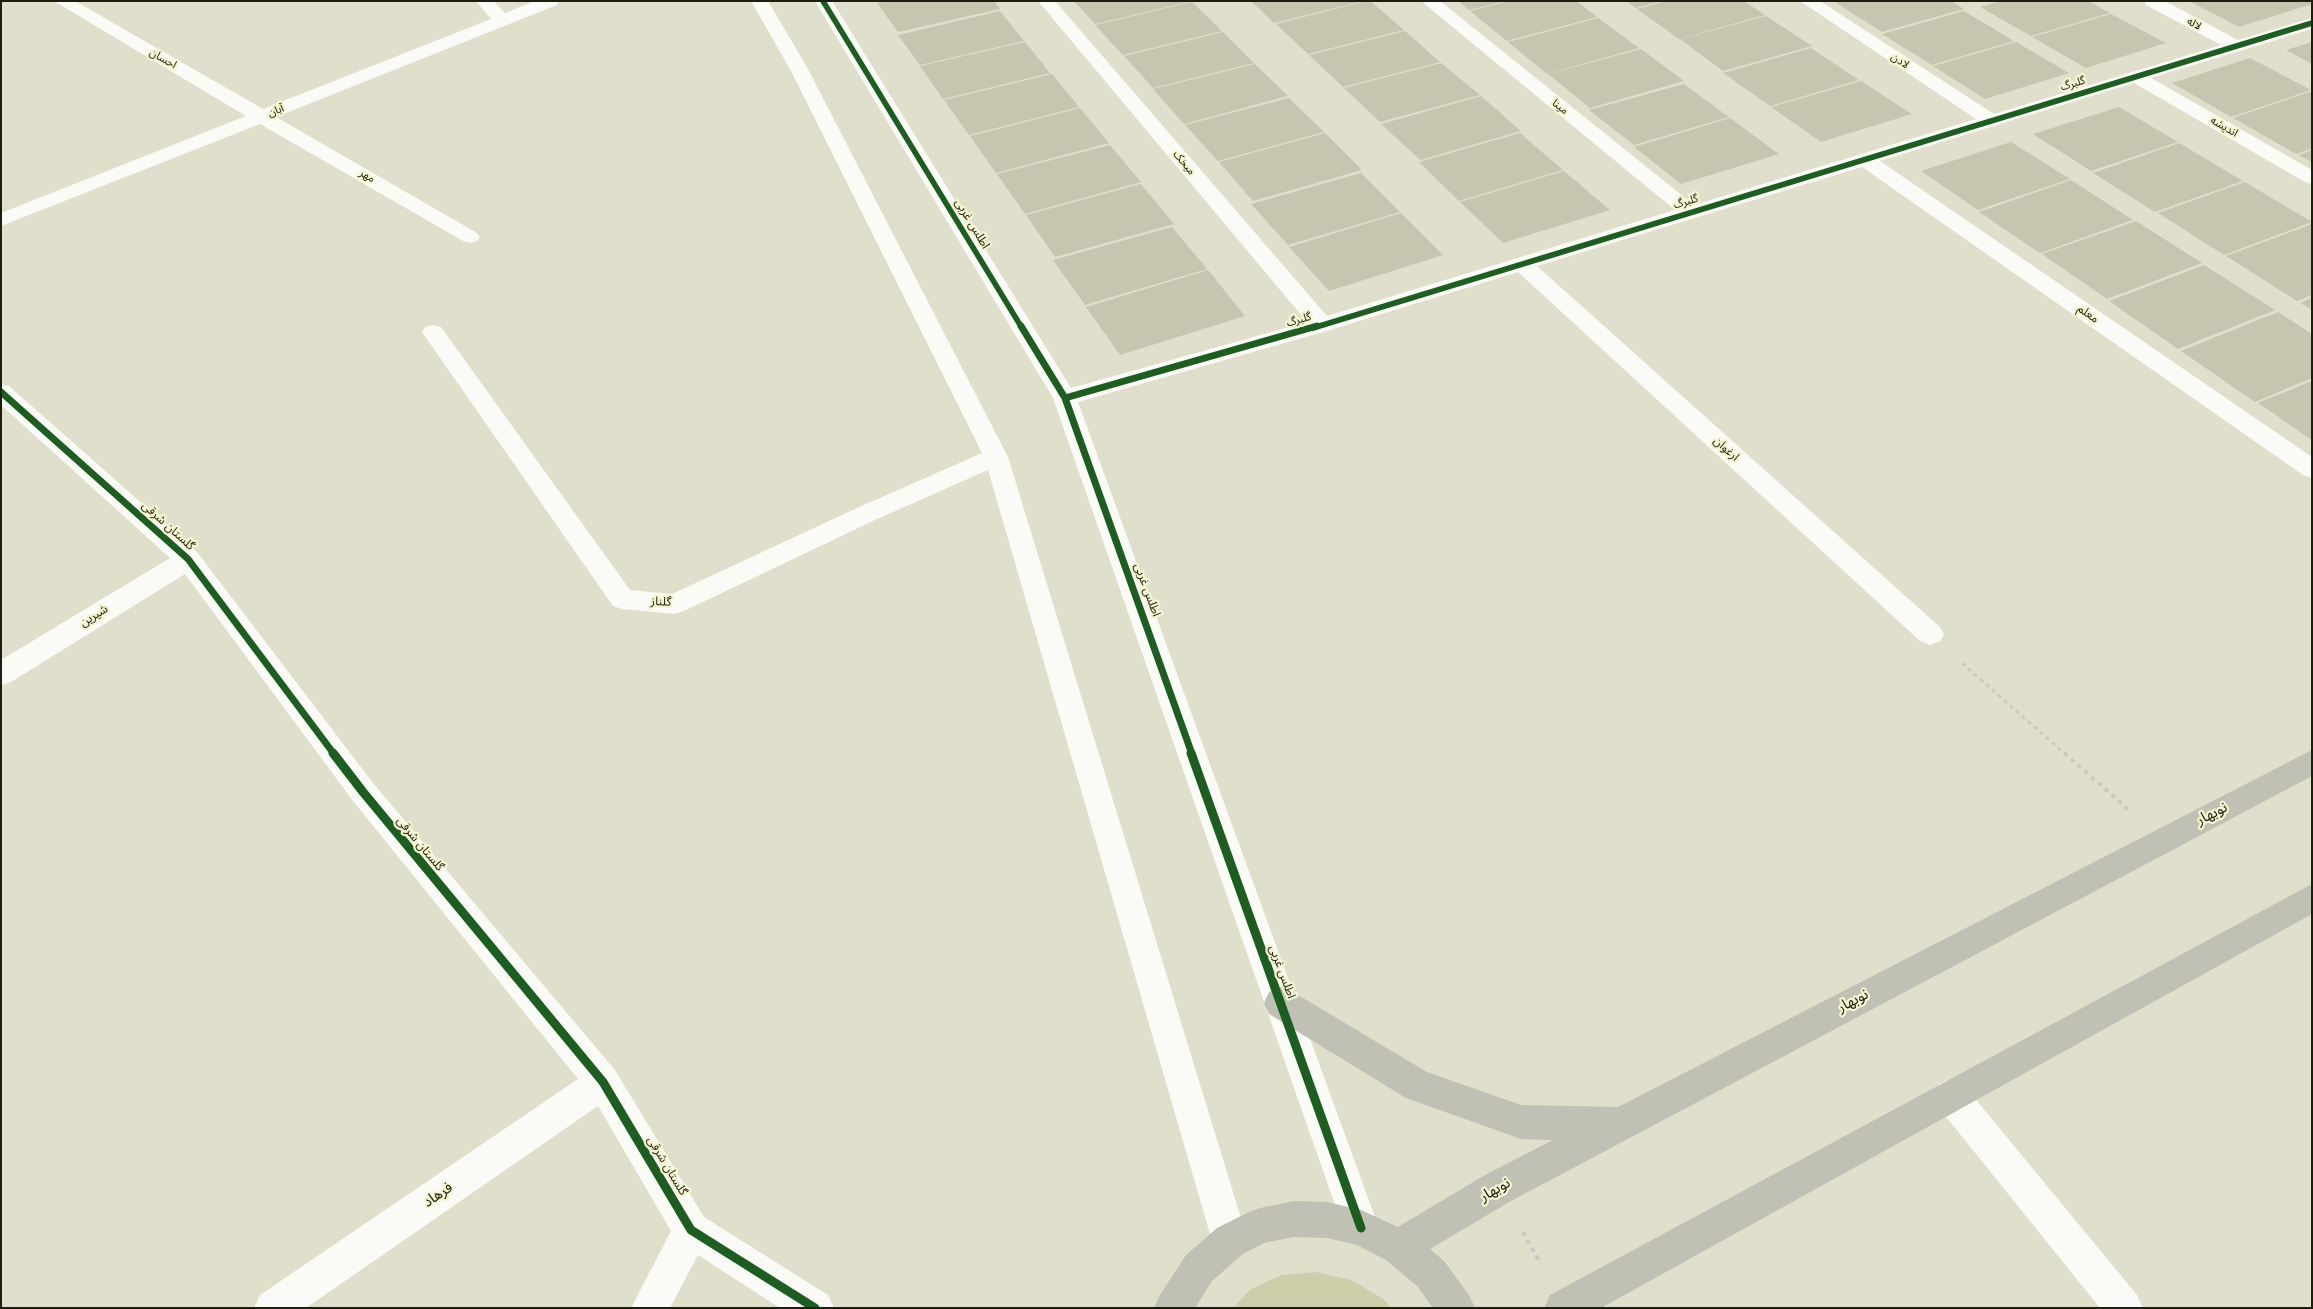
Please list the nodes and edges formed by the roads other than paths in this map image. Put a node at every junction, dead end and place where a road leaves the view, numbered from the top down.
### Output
1 (62, 1) edge
2 (484, 1) edge
3 (551, 1) edge
4 (759, 1) edge
5 (823, 1) edge
6 (1046, 1) edge
7 (1428, 1) edge
8 (1808, 1) edge
9 (2152, 1) edge
10 (501, 20) junction
11 (2312, 23) edge
12 (2236, 46) junction
13 (2136, 77) junction
14 (264, 116) junction
15 (1992, 121) junction
16 (1865, 160) junction
17 (2312, 178) edge
18 (1691, 213) junction
19 (1, 220) edge
20 (470, 237) dead end
21 (1522, 264) junction
22 (1322, 325) junction
23 (433, 332) dead end
24 (1, 392) edge
25 (1065, 398) junction
26 (996, 457) junction
27 (2312, 469) edge
28 (188, 559) junction
29 (1930, 634) road end
30 (1, 674) edge
31 (2312, 762) edge
32 (2312, 898) edge
33 (1281, 1003) junction
34 (603, 1082) junction
35 (1951, 1096) junction
36 (1618, 1124) junction
37 (1361, 1228) junction
38 (691, 1230) junction
39 (1230, 1241) junction
40 (1399, 1247) junction
41 (1563, 1307) edge
42 (273, 1308) edge
43 (650, 1308) edge
44 (815, 1308) edge
45 (1173, 1308) edge
46 (1456, 1308) edge
47 (2124, 1308) edge

1 - 14 street, احسان
2 - 10 street
3 - 10 street, آبان
4 - 26 street
5 - 25 street, اطلس غربی
6 - 22 street, میخک
7 - 18 street, مینا
8 - 15 street, لادن
9 - 12 street, لاله
10 - 14 street, آبان
11 - 12 street, گلبرگ
12 - 13 street, گلبرگ
13 - 15 street, گلبرگ
13 - 17 street, اندیشه
14 - 19 street, آبان
14 - 20 street, مهر
15 - 16 street, گلبرگ
16 - 18 street, گلبرگ
16 - 27 street, معلم
18 - 21 street, گلبرگ
21 - 22 street, گلبرگ
21 - 29 street, ارغوان
22 - 25 street, گلبرگ
23 - 26 street, گلناز
24 - 28 street, گلستان شرقی
25 - 33 street, اطلس غربی
26 - 39 street
28 - 30 street, شیرین
28 - 34 street, گلستان شرقی
31 - 36 main road, نوبهار
32 - 35 main road
33 - 36 main road
33 - 37 street, اطلس غربی
34 - 38 street, گلستان شرقی
34 - 42 street, فرهاد
35 - 41 main road
35 - 47 street
36 - 40 main road, نوبهار
37 - 39 main road
37 - 40 main road
38 - 43 street
38 - 44 street, گلستان شرقی
39 - 45 main road
40 - 46 main road

